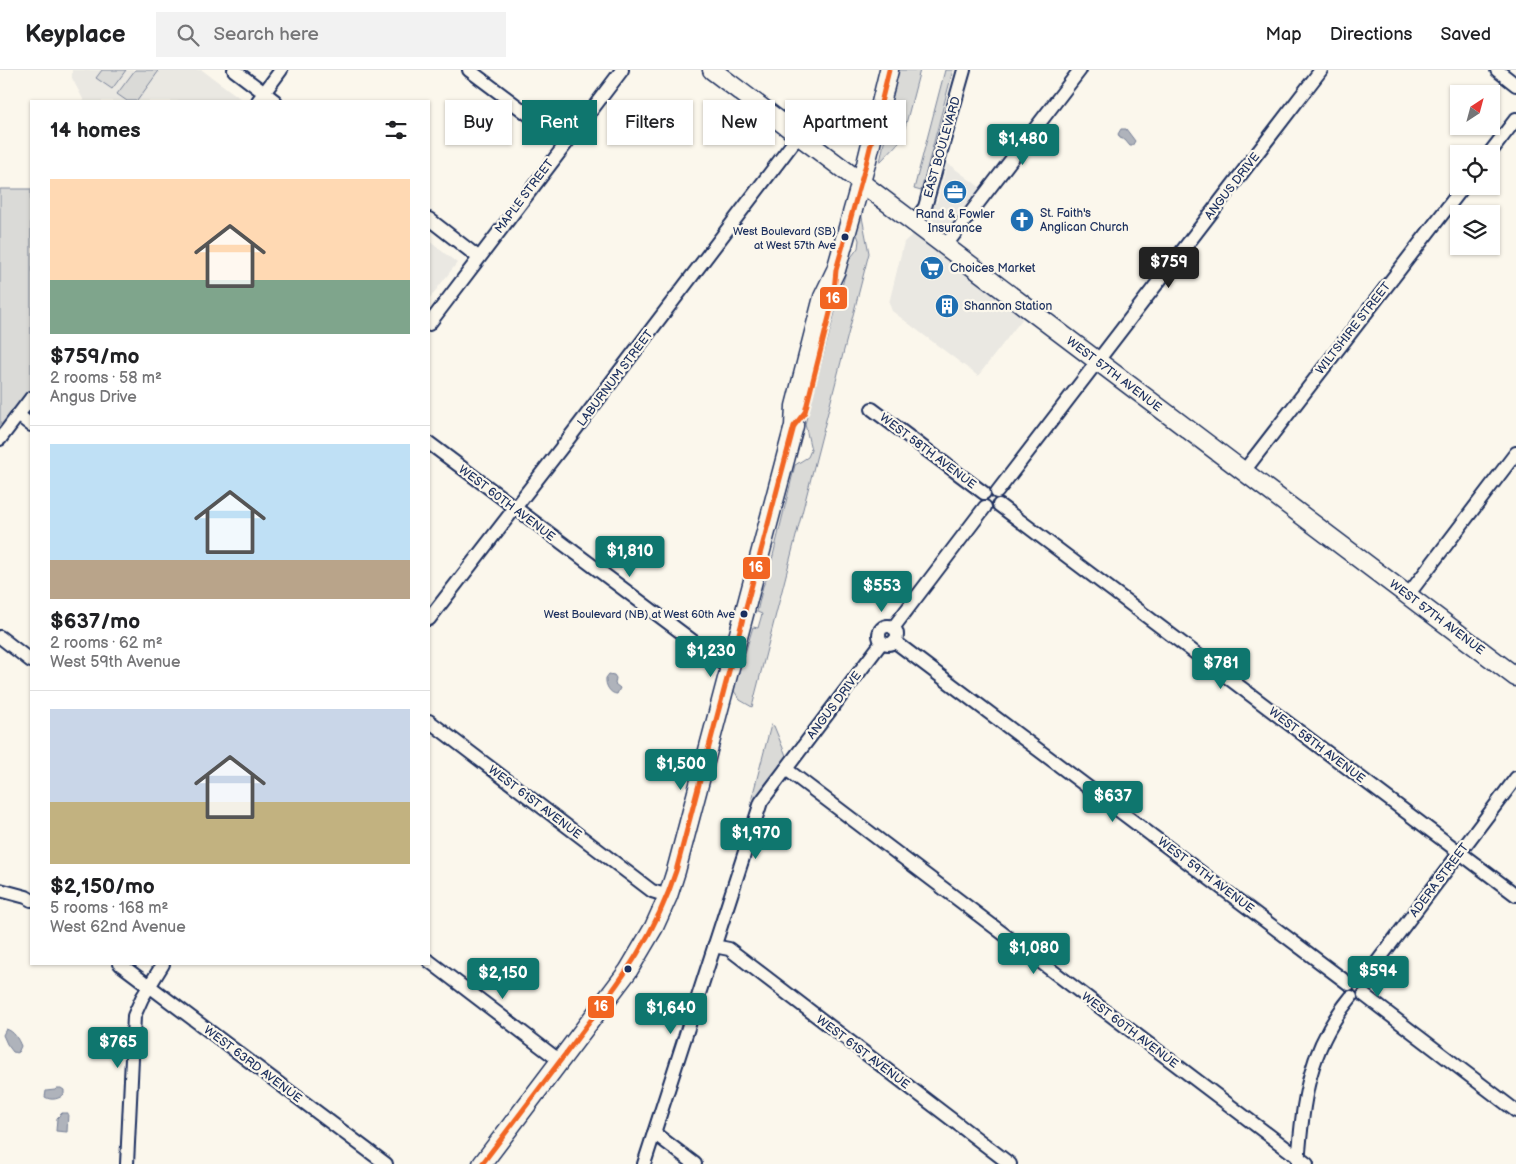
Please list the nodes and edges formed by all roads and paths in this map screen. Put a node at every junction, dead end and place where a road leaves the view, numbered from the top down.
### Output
1 (234, 70) edge
2 (281, 70) edge
3 (469, 70) edge
4 (622, 70) edge
5 (712, 70) edge
6 (889, 70) edge
7 (964, 70) edge
8 (1080, 70) edge
9 (1321, 70) edge
10 (1497, 70) edge
11 (1516, 85) edge
12 (261, 97) edge
13 (597, 102) edge
14 (522, 110) edge
15 (1516, 119) edge
16 (785, 125) edge
17 (563, 145) edge
18 (791, 145) edge
19 (812, 145) edge
20 (1496, 145) edge
21 (860, 182) junction
22 (1457, 195) edge
23 (430, 220) edge
24 (914, 222) junction
25 (946, 245) junction
26 (478, 257) junction
27 (430, 323) edge
28 (1097, 360) junction
29 (30, 399) edge
30 (872, 409) dead end
31 (18, 415) junction
32 (30, 424) edge
33 (0, 439) edge
34 (430, 444) edge
35 (1516, 453) edge
36 (1244, 471) junction
37 (984, 493) junction
38 (998, 498) junction
39 (985, 507) junction
40 (514, 509) junction
41 (1408, 595) junction
42 (430, 618) edge
43 (0, 638) edge
44 (888, 641) junction
45 (30, 660) edge
46 (730, 669) junction
47 (1516, 677) edge
48 (430, 722) edge
49 (786, 769) junction
50 (1513, 782) edge
51 (1460, 852) junction
52 (0, 890) edge
53 (668, 896) junction
54 (1516, 896) edge
55 (30, 899) edge
56 (714, 946) junction
57 (430, 962) edge
58 (121, 965) edge
59 (162, 965) edge
60 (149, 986) junction
61 (1356, 990) junction
62 (560, 1061) junction
63 (1516, 1111) edge
64 (654, 1133) junction
65 (1301, 1162) edge
66 (127, 1164) edge
67 (386, 1164) edge
68 (482, 1164) edge
69 (644, 1164) edge
70 (695, 1164) edge
71 (1010, 1164) edge

1 - 12 street
2 - 12 street
3 - 14 street
4 - 13 street, MAPLE STREET
5 - 16 street, WEST 57TH AVENUE
6 - 21 street
7 - 24 street, EAST BOULEVARD
8 - 25 street
9 - 28 street, ANGUS DRIVE
10 - 11 street
15 - 20 street
17 - 26 street, MAPLE STREET
18 - 40 street, LABURNUM STREET
19 - 21 street, WEST 57TH AVENUE
21 - 24 street, WEST 57TH AVENUE
21 - 46 street
22 - 36 street, WILTSHIRE STREET
23 - 26 street
24 - 25 street, WEST 57TH AVENUE
25 - 28 street, WEST 57TH AVENUE
26 - 27 street, MAPLE STREET
28 - 36 street, WEST 57TH AVENUE
28 - 38 street, ANGUS DRIVE
29 - 31 street
30 - 37 street, WEST 58TH AVENUE
31 - 32 street
31 - 33 street
34 - 40 street, WEST 60TH AVENUE
35 - 41 street
36 - 41 street, WEST 57TH AVENUE
37 - 38 street
37 - 39 street
38 - 39 street
38 - 51 street, WEST 58TH AVENUE
39 - 44 street
40 - 42 street, LABURNUM STREET
40 - 46 street, WEST 60TH AVENUE
41 - 47 street, WEST 57TH AVENUE
43 - 45 street
44 - 49 street, ANGUS DRIVE
44 - 61 street, WEST 59TH AVENUE
46 - 53 street
48 - 53 street, WEST 61ST AVENUE
49 - 56 street
49 - 65 street, WEST 60TH AVENUE
50 - 51 street, ADERA STREET
51 - 54 street, WEST 58TH AVENUE
51 - 61 street, ADERA STREET
52 - 55 street
53 - 62 street
56 - 64 street
56 - 71 street, WEST 61ST AVENUE
57 - 62 street
58 - 60 street, WEST 63RD AVENUE
59 - 60 street
60 - 66 street
60 - 67 street, WEST 63RD AVENUE
61 - 63 street, WEST 59TH AVENUE
61 - 65 street, ADERA STREET
62 - 68 street
64 - 69 street
64 - 70 street

